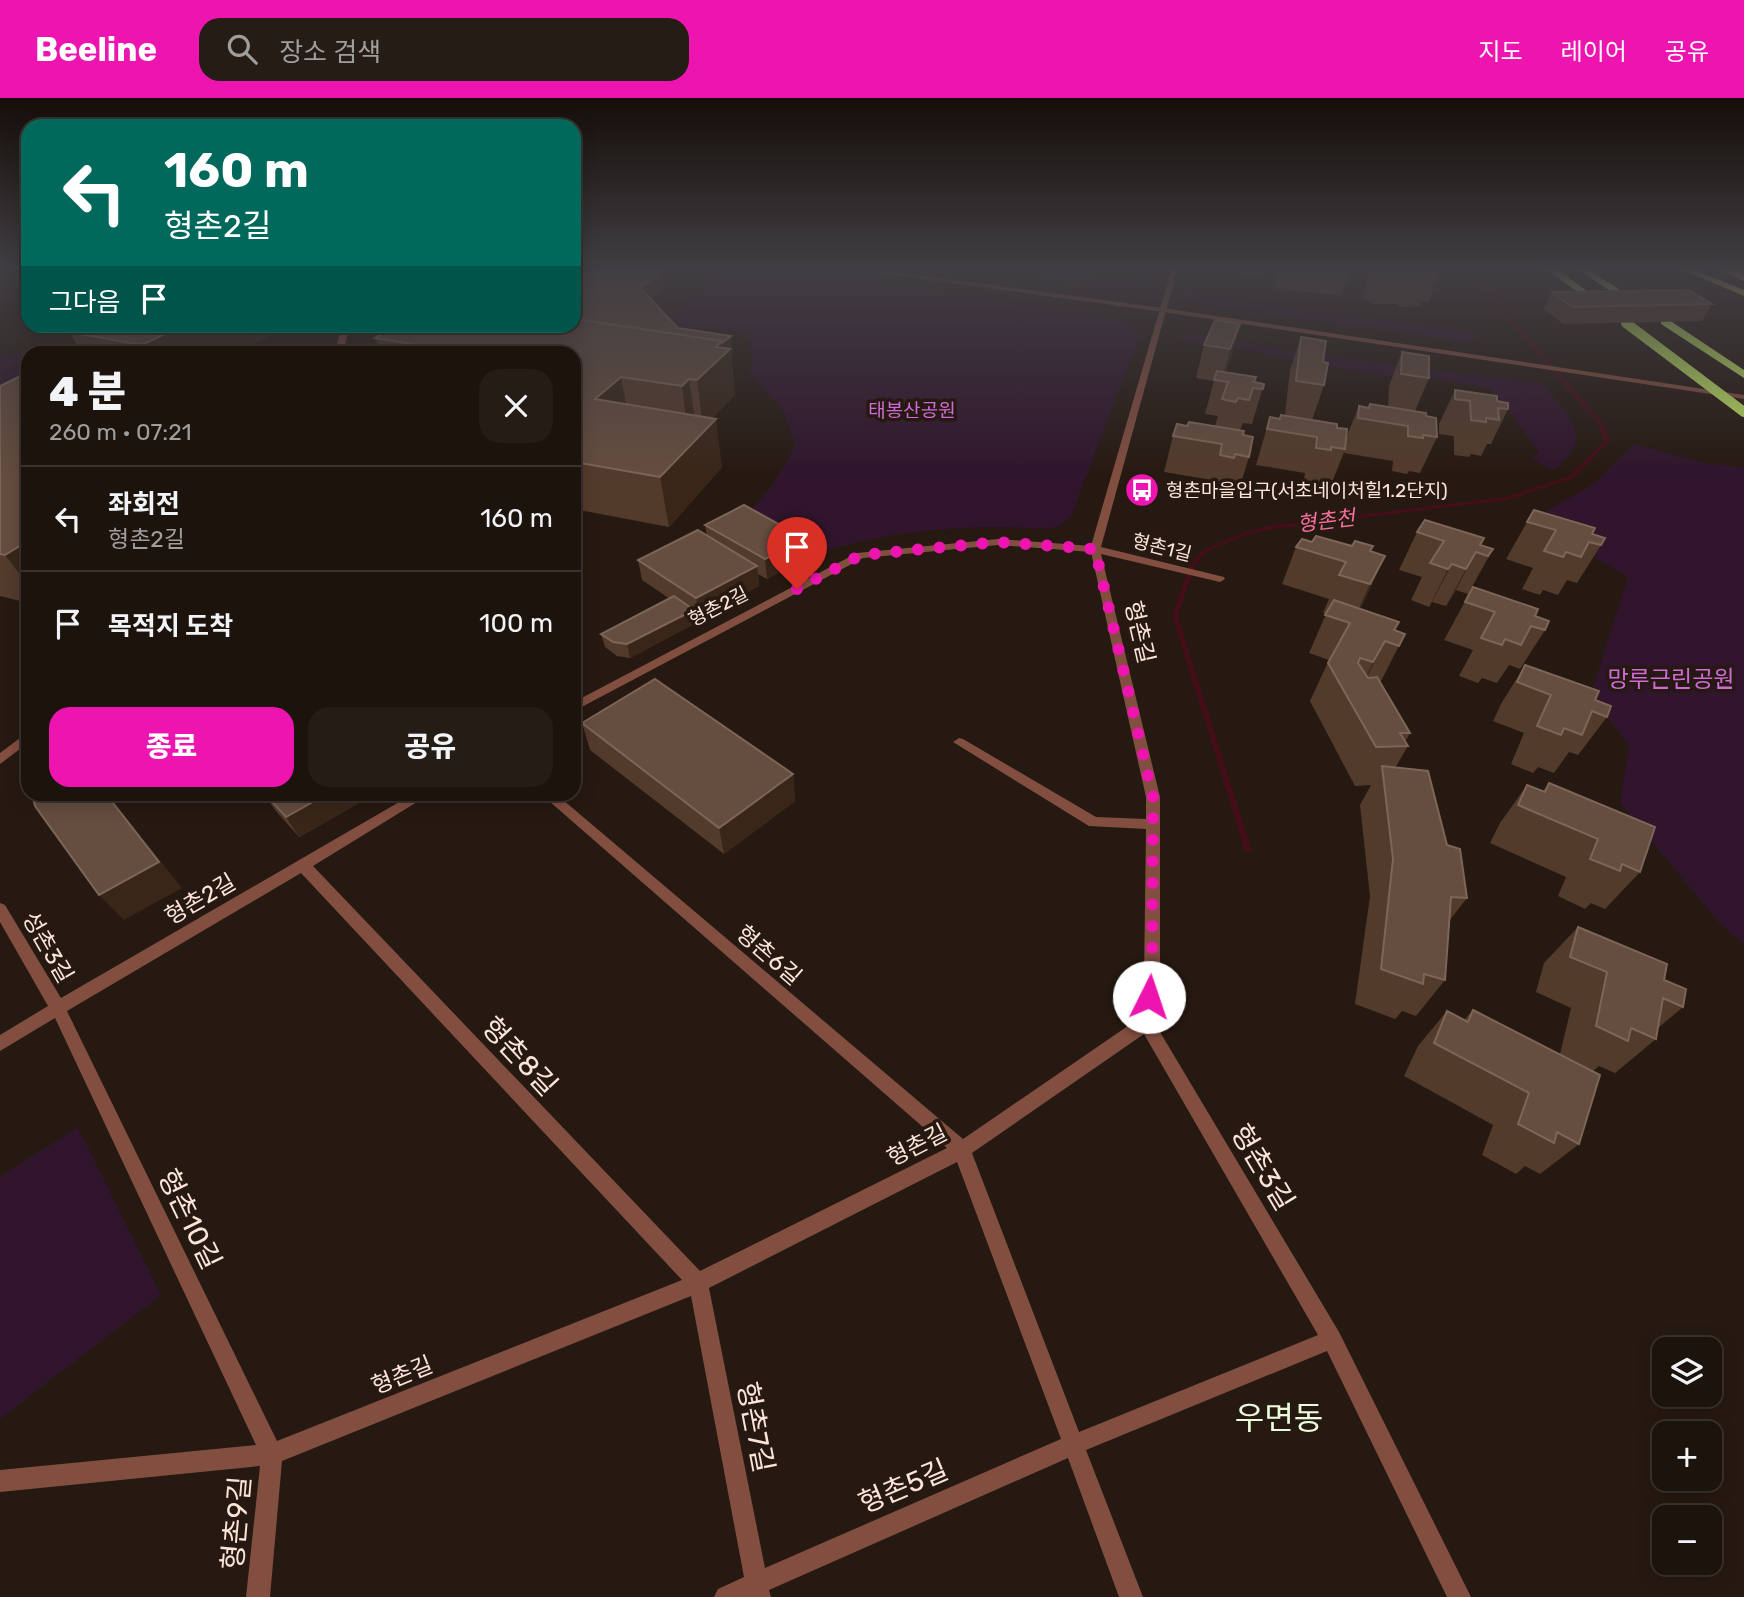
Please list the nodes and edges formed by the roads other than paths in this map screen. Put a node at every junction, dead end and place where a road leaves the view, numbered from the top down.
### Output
1 (1155, 337) edge
2 (1343, 337) edge
3 (1644, 337) edge
4 (1687, 337) edge
5 (1744, 375) edge
6 (1744, 397) edge
7 (1744, 412) edge
8 (1095, 549) junction
9 (1220, 579) dead end
10 (581, 703) edge
11 (21, 742) edge
12 (959, 742) dead end
13 (0, 760) edge
14 (412, 801) edge
15 (555, 801) edge
16 (1153, 824) junction
17 (303, 865) junction
18 (0, 909) edge
19 (58, 1008) junction
20 (1146, 1023) junction
21 (0, 1044) edge
22 (962, 1150) junction
23 (698, 1283) junction
24 (1332, 1339) junction
25 (1073, 1445) junction
26 (272, 1454) junction
27 (0, 1480) edge
28 (758, 1590) edge
29 (258, 1597) edge
30 (726, 1597) edge
31 (1130, 1597) edge
32 (1459, 1597) edge

1 - 8 street, 형촌길
2 - 6 street
3 - 7 highway, bridge
4 - 5 highway
8 - 9 street, 형촌1길
8 - 10 street, 형촌2길
8 - 16 street, 형촌길
11 - 13 street
12 - 16 street
14 - 17 street, 형촌2길
15 - 22 street, 형촌6길
16 - 20 street, 형촌길
17 - 19 street, 형촌2길
17 - 23 street, 형촌8길
18 - 19 street, 성촌3길
19 - 21 street, 형촌2길
19 - 26 street, 형촌10길
20 - 22 street, 형촌길
20 - 24 street, 형촌3길
22 - 23 street, 형촌길
22 - 25 street
23 - 26 street, 형촌길
23 - 28 street, 형촌7길
24 - 25 street
24 - 32 street, 형촌3길
25 - 28 street, 형촌5길
25 - 31 street
26 - 27 street, 형촌길
26 - 29 street, 형촌9길
28 - 30 street

